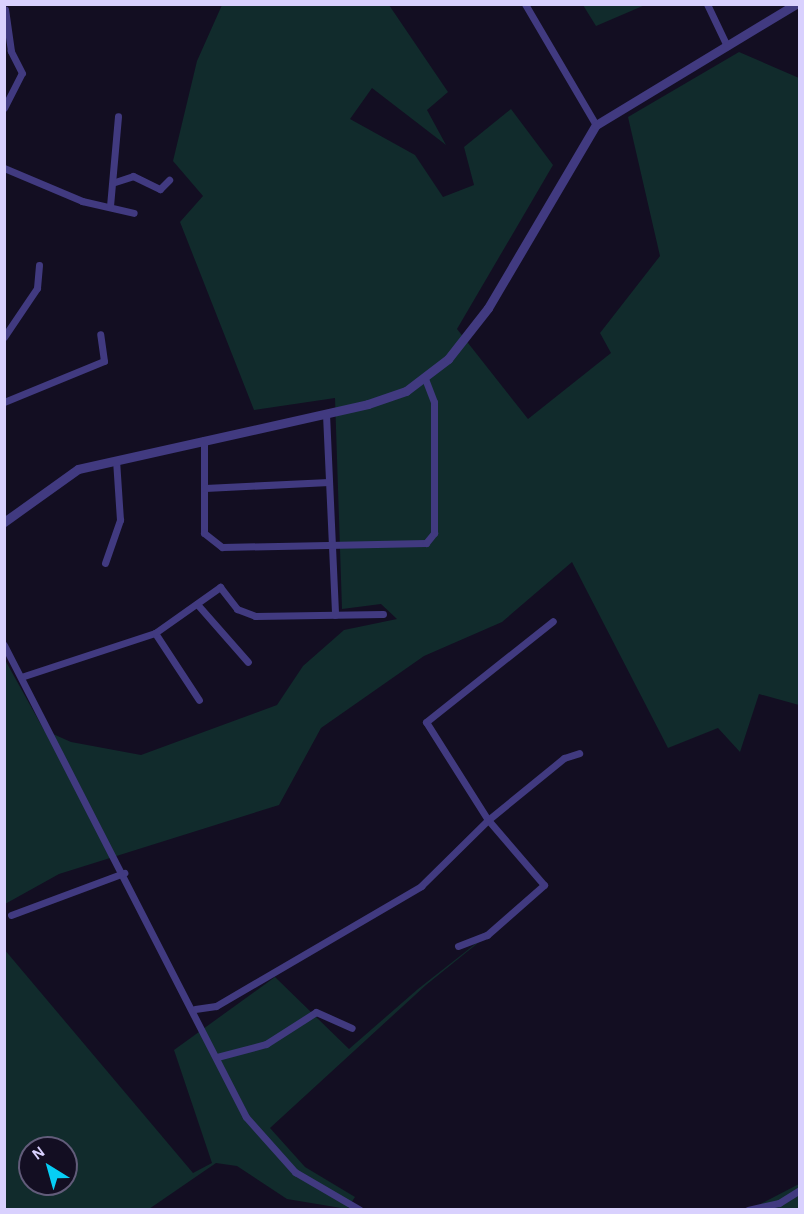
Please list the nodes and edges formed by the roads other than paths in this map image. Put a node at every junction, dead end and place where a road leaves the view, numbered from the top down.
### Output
1 (525, 4) edge
2 (706, 4) edge
3 (796, 4) edge
4 (5, 9) edge
5 (727, 45) junction
6 (4, 108) edge
7 (118, 116) dead end
8 (596, 125) junction
9 (4, 168) edge
10 (169, 180) dead end
11 (115, 182) junction
12 (110, 206) junction
13 (134, 213) dead end
14 (39, 265) dead end
15 (100, 334) dead end
16 (4, 337) edge
17 (425, 378) junction
18 (4, 402) edge
19 (326, 414) junction
20 (204, 440) junction
21 (117, 460) junction
22 (329, 482) junction
23 (205, 488) junction
24 (4, 522) edge
25 (334, 543) junction
26 (105, 563) dead end
27 (197, 603) junction
28 (383, 614) dead end
29 (335, 615) junction
30 (553, 621) dead end
31 (155, 633) junction
32 (4, 645) edge
33 (248, 662) dead end
34 (21, 677) junction
35 (199, 700) dead end
36 (579, 753) dead end
37 (488, 820) junction
38 (124, 873) junction
39 (11, 915) dead end
40 (458, 946) dead end
41 (195, 1009) junction
42 (352, 1028) dead end
43 (216, 1057) junction
44 (800, 1190) edge
45 (360, 1209) edge
46 (748, 1209) edge

1 - 8 street
2 - 5 street
3 - 5 street
4 - 6 street
5 - 8 street
7 - 11 street
8 - 17 street
9 - 12 street
10 - 11 street
11 - 12 street
12 - 13 street
14 - 16 street
15 - 18 street
17 - 19 street
17 - 25 street
19 - 20 street
19 - 22 street
20 - 21 street
20 - 23 street
21 - 24 street
21 - 26 street
22 - 23 street
22 - 25 street
23 - 25 street
25 - 29 street
27 - 29 street
27 - 31 street
27 - 33 street
28 - 29 street
30 - 37 street
31 - 34 street
31 - 35 street
32 - 34 street
34 - 38 street
36 - 37 street
37 - 40 street
37 - 41 street
38 - 39 street
38 - 41 street
41 - 43 street
42 - 43 street
43 - 45 street
44 - 46 street

